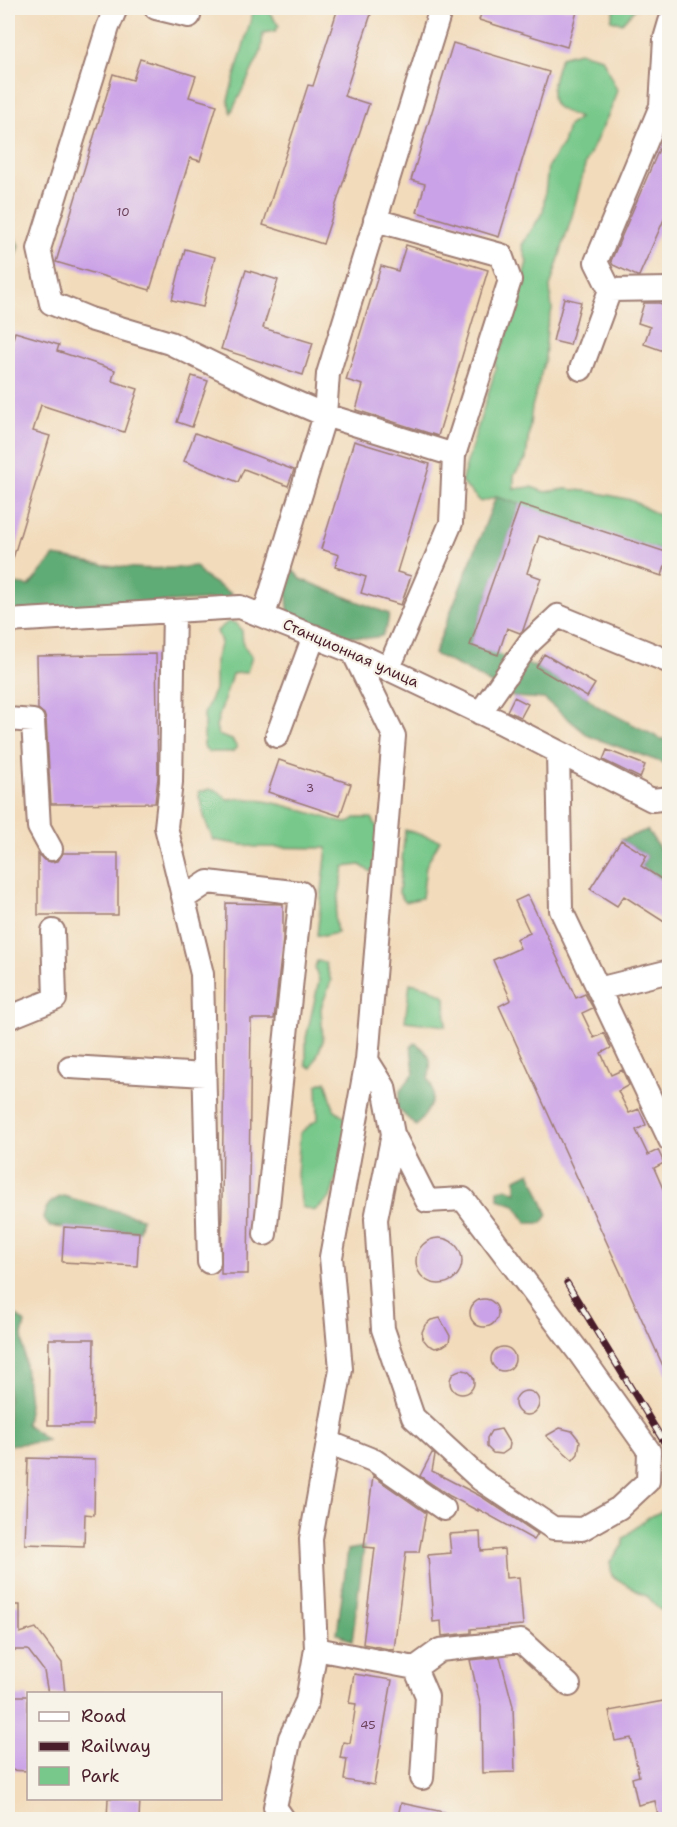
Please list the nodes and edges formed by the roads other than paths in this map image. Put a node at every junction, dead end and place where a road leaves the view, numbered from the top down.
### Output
1 (116, 8) edge
2 (156, 8) edge
3 (190, 8) edge
4 (441, 8) edge
5 (669, 22) edge
6 (375, 220) junction
7 (669, 289) edge
8 (610, 290) junction
9 (581, 369) dead end
10 (325, 415) junction
11 (454, 454) junction
12 (174, 611) junction
13 (264, 615) junction
14 (8, 621) edge
15 (314, 636) junction
16 (353, 652) junction
17 (669, 662) edge
18 (388, 670) junction
19 (480, 713) junction
20 (8, 719) edge
21 (277, 736) dead end
22 (558, 752) junction
23 (669, 798) edge
24 (51, 849) dead end
25 (184, 898) junction
26 (53, 931) dead end
27 (669, 971) edge
28 (598, 989) junction
29 (8, 1018) edge
30 (367, 1060) junction
31 (70, 1067) dead end
32 (204, 1075) junction
33 (393, 1134) junction
34 (669, 1140) edge
35 (265, 1234) dead end
36 (209, 1262) dead end
37 (328, 1442) junction
38 (444, 1509) dead end
39 (316, 1649) junction
40 (414, 1668) junction
41 (569, 1684) dead end
42 (422, 1778) dead end
43 (284, 1820) edge

1 - 10 street
2 - 3 street
4 - 6 street
5 - 8 street
6 - 10 street
6 - 11 street
7 - 8 street
8 - 9 street
10 - 11 street
10 - 13 street
11 - 18 street
12 - 13 street, Станционная улица
12 - 14 street, Станционная улица
12 - 25 street
13 - 15 street, Станционная улица
15 - 16 street, Станционная улица
15 - 21 street
16 - 18 street, Станционная улица
16 - 30 street
17 - 19 street
18 - 19 street, Станционная улица
19 - 22 street, Станционная улица
20 - 24 street
22 - 23 street, Станционная улица
22 - 28 street
25 - 32 street
25 - 35 street
26 - 29 street
27 - 28 street
28 - 34 street
30 - 33 street
30 - 37 street
31 - 32 street
32 - 36 street
33 - 33 street
37 - 38 street
37 - 39 street
39 - 40 street
39 - 43 street
40 - 41 street
40 - 42 street

